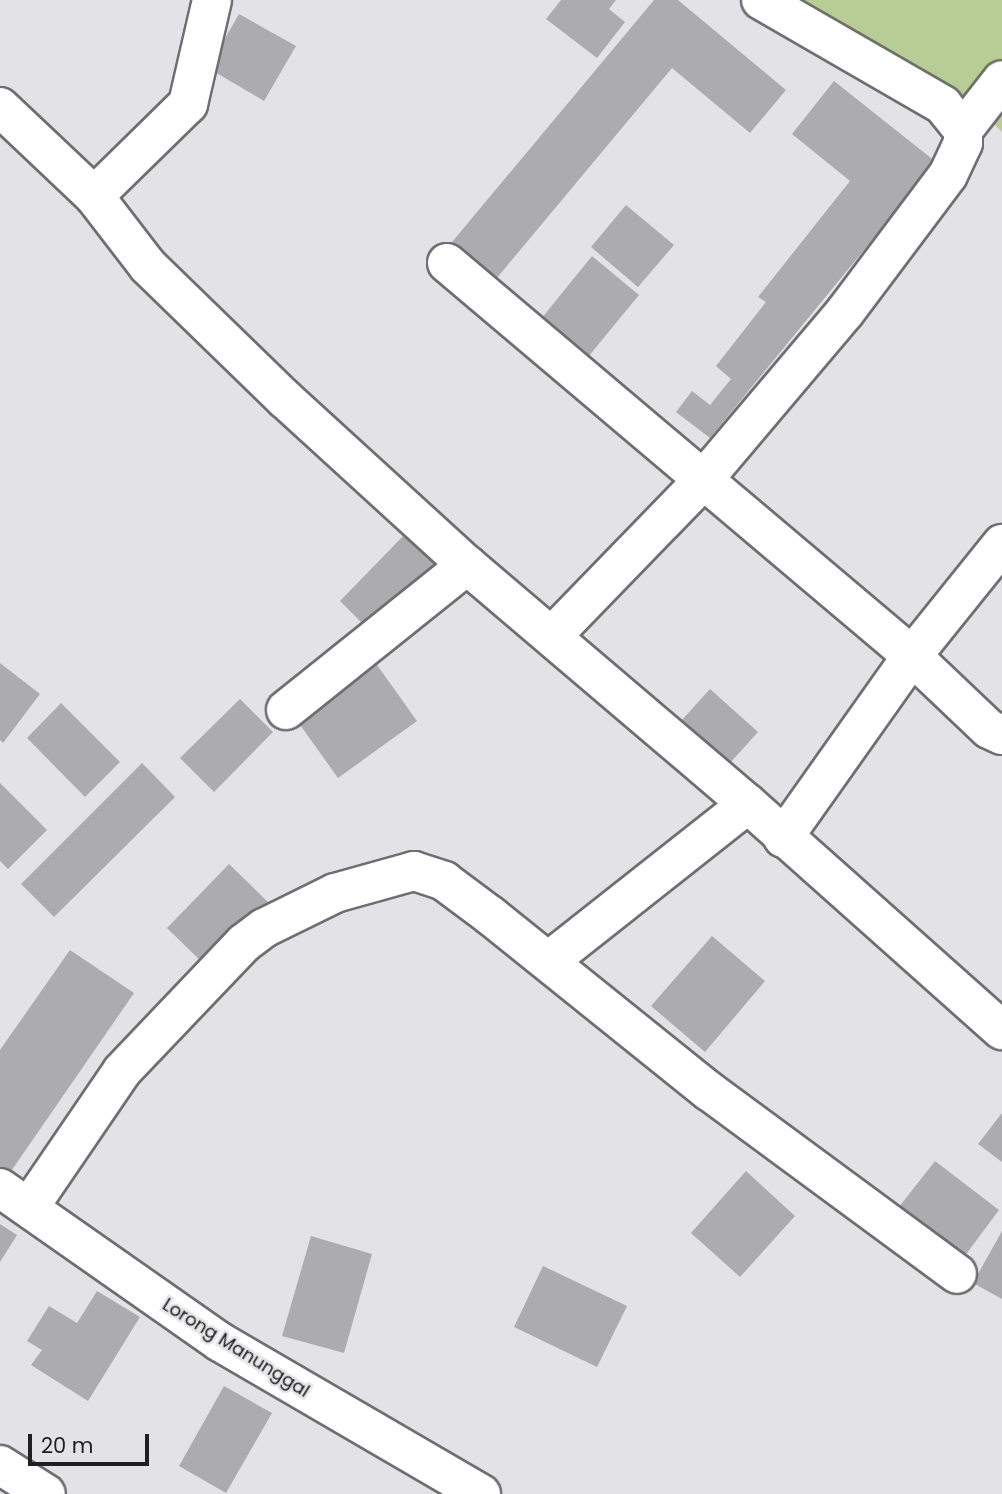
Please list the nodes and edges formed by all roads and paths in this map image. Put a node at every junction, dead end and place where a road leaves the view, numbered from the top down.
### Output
1 (212, 0) edge
2 (776, 4) edge
3 (1002, 80) edge
4 (0, 107) edge
5 (963, 130) junction
6 (94, 196) junction
7 (447, 263) dead end
8 (703, 480) junction
9 (1002, 544) edge
10 (467, 565) junction
11 (552, 636) junction
12 (912, 656) junction
13 (286, 710) dead end
14 (1002, 735) edge
15 (748, 804) junction
16 (783, 838) junction
17 (549, 961) junction
18 (1002, 1030) edge
19 (15, 1197) edge
20 (957, 1274) dead end
21 (0, 1465) edge
22 (46, 1494) edge
23 (481, 1494) edge

1 - 6 street
2 - 5 street
3 - 5 street
4 - 6 street
5 - 8 street
6 - 10 street
7 - 8 street
8 - 11 street
8 - 12 street
9 - 12 street
10 - 11 street
10 - 13 street
11 - 15 street
12 - 14 street
12 - 16 street
15 - 16 street
15 - 17 street
16 - 18 street
17 - 19 street
17 - 20 street
19 - 23 street, Lorong Manunggal
21 - 22 street

